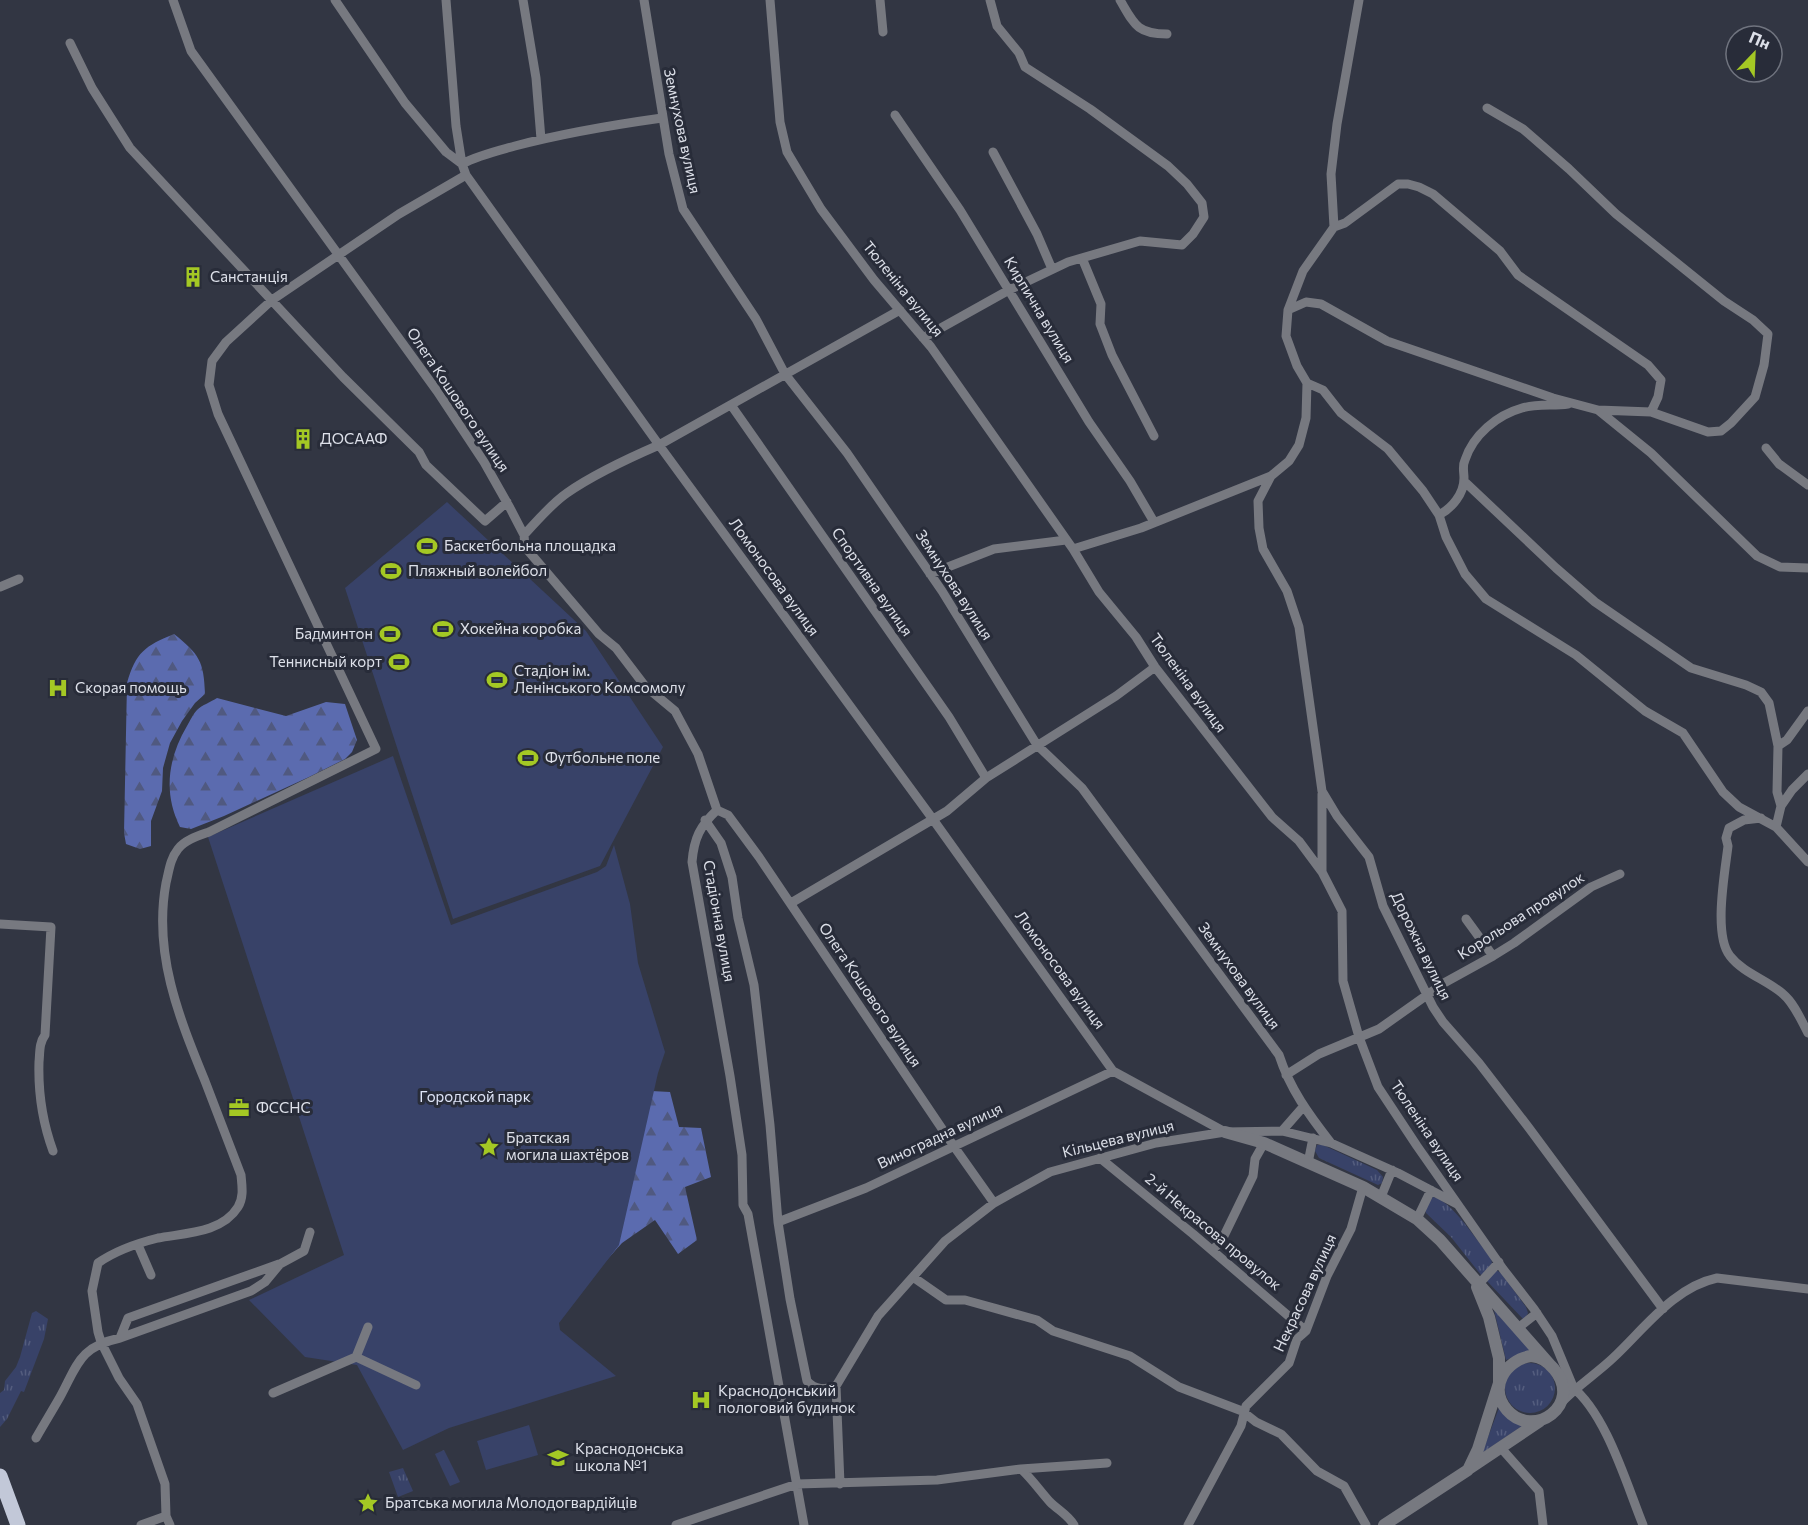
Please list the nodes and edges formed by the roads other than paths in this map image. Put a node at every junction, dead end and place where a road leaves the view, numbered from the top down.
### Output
1 (173, 0) edge
2 (335, 0) edge
3 (446, 0) edge
4 (523, 0) edge
5 (644, 0) edge
6 (770, 0) edge
7 (880, 0) edge
8 (990, 0) edge
9 (1120, 0) edge
10 (1359, 0) edge
11 (882, 32) dead end
12 (1167, 34) dead end
13 (70, 43) dead end
14 (1487, 108) dead end
15 (896, 115) dead end
16 (662, 118) junction
17 (541, 139) junction
18 (993, 152) dead end
19 (462, 164) junction
20 (466, 175) junction
21 (1334, 227) junction
22 (338, 256) junction
23 (1082, 258) junction
24 (1053, 269) junction
25 (1009, 290) junction
26 (272, 300) junction
27 (900, 310) junction
28 (1288, 310) junction
29 (923, 338) junction
30 (785, 374) junction
31 (1307, 383) junction
32 (1573, 404) junction
33 (731, 405) junction
34 (1598, 410) junction
35 (1651, 412) junction
36 (1154, 436) dead end
37 (659, 445) junction
38 (1766, 448) dead end
39 (1271, 476) junction
40 (1465, 482) junction
41 (1808, 485) edge
42 (507, 502) junction
43 (1439, 515) junction
44 (1154, 522) junction
45 (524, 535) junction
46 (1066, 540) junction
47 (1073, 549) junction
48 (1808, 568) edge
49 (930, 574) junction
50 (19, 579) dead end
51 (0, 587) edge
52 (1155, 668) junction
53 (1808, 711) edge
54 (1037, 745) junction
55 (1778, 746) junction
56 (1808, 774) edge
57 (986, 778) junction
58 (1322, 791) junction
59 (1781, 806) junction
60 (717, 810) junction
61 (932, 818) junction
62 (1761, 818) junction
63 (705, 820) junction
64 (1776, 827) junction
65 (1808, 862) edge
66 (1322, 872) junction
67 (1620, 874) dead end
68 (791, 903) junction
69 (1466, 919) dead end
70 (0, 924) edge
71 (1493, 956) junction
72 (1428, 994) junction
73 (1808, 1033) edge
74 (1359, 1037) junction
75 (1113, 1071) junction
76 (1286, 1075) junction
77 (1303, 1107) junction
78 (1282, 1131) junction
79 (1225, 1132) junction
80 (1313, 1138) junction
81 (1264, 1143) junction
82 (1331, 1143) junction
83 (953, 1145) junction
84 (53, 1151) dead end
85 (1100, 1158) junction
86 (1308, 1163) junction
87 (1392, 1170) junction
88 (1363, 1188) junction
89 (1431, 1190) junction
90 (1381, 1197) junction
91 (994, 1203) junction
92 (1459, 1205) junction
93 (1417, 1219) junction
94 (778, 1222) junction
95 (310, 1232) dead end
96 (138, 1245) junction
97 (1212, 1251) junction
98 (1499, 1262) junction
99 (280, 1264) junction
100 (151, 1275) dead end
101 (913, 1277) junction
102 (1476, 1282) junction
103 (1808, 1289) edge
104 (1663, 1309) junction
105 (1537, 1313) junction
106 (368, 1327) dead end
107 (1518, 1328) junction
108 (1306, 1331) junction
109 (120, 1338) junction
110 (100, 1342) junction
111 (356, 1357) junction
112 (1551, 1366) junction
113 (1562, 1378) junction
114 (1499, 1383) junction
115 (416, 1385) dead end
116 (836, 1386) junction
117 (1575, 1389) junction
118 (273, 1393) dead end
119 (1558, 1407) junction
120 (1245, 1413) junction
121 (1544, 1418) junction
122 (36, 1438) dead end
123 (1501, 1448) junction
124 (1107, 1463) dead end
125 (1021, 1469) junction
126 (1467, 1470) junction
127 (2, 1481) edge
128 (797, 1484) junction
129 (840, 1484) junction
130 (168, 1521) edge
131 (18, 1525) edge
132 (141, 1525) edge
133 (676, 1525) edge
134 (804, 1525) edge
135 (1074, 1525) edge
136 (1188, 1525) edge
137 (1366, 1525) edge
138 (1384, 1525) edge
139 (1543, 1525) edge
140 (1643, 1525) edge

1 - 22 street, Олега Кошового вулиця
2 - 19 street, Ломоносова вулиця
3 - 19 street
4 - 17 street
5 - 16 street, Земнухова вулиця
6 - 27 street, Тюленіна вулиця
7 - 11 street
8 - 23 street
9 - 12 street
10 - 21 street
13 - 26 street
14 - 35 street
15 - 25 street, Кирпична вулиця
16 - 17 street
16 - 30 street, Земнухова вулиця
17 - 19 street
18 - 24 street
19 - 20 street, Ломоносова вулиця
20 - 22 street
20 - 37 street, Ломоносова вулиця
21 - 28 street
21 - 35 street
22 - 26 street
22 - 42 street, Олега Кошового вулиця
23 - 24 street
23 - 36 street
24 - 25 street
25 - 29 street
25 - 44 street, Кирпична вулиця
26 - 42 street
26 - 96 street
27 - 29 street, Тюленіна вулиця
27 - 30 street
28 - 31 street
28 - 32 street
29 - 46 street, Тюленіна вулиця
30 - 33 street
30 - 49 street, Земнухова вулиця
31 - 39 street
31 - 43 street
32 - 34 street
32 - 40 street
33 - 37 street
33 - 57 street, Спортивна вулиця
34 - 35 street
34 - 48 street
37 - 45 street
37 - 61 street, Ломоносова вулиця
38 - 41 street
39 - 44 street
39 - 58 street, Дорожна вулиця
40 - 43 street
40 - 55 street
42 - 45 street, Олега Кошового вулиця
43 - 62 street
44 - 47 street
45 - 60 street, Олега Кошового вулиця
46 - 47 street, Тюленіна вулиця
46 - 49 street
47 - 52 street, Тюленіна вулиця
49 - 54 street, Земнухова вулиця
50 - 51 street
52 - 54 street
52 - 66 street, Тюленіна вулиця
53 - 55 street
54 - 57 street
54 - 76 street, Земнухова вулиця
55 - 59 street
56 - 59 street
57 - 61 street
58 - 66 street
58 - 72 street, Дорожна вулиця
59 - 64 street
60 - 63 street
60 - 68 street, Олега Кошового вулиця
61 - 68 street
61 - 75 street, Ломоносова вулиця
62 - 64 street
62 - 73 street
63 - 94 street, Стадіонна вулиця
63 - 128 street, Стадіонна вулиця
64 - 65 street
66 - 74 street, Тюленіна вулиця
67 - 71 street, Корольова провулок
68 - 83 street, Олега Кошового вулиця
69 - 71 street
70 - 84 street
71 - 72 street, Корольова провулок
72 - 74 street, Корольова провулок
72 - 104 street, Дорожна вулиця
74 - 76 street, Корольова провулок
74 - 92 street, Тюленіна вулиця
75 - 79 street, Ломоносова вулиця
75 - 83 street, Виноградна вулиця
76 - 77 street, Земнухова вулиця
77 - 78 street
77 - 82 street, Земнухова вулиця
78 - 79 street
78 - 80 street
79 - 81 street, Кільцева вулиця
79 - 85 street, Кільцева вулиця
80 - 82 street
80 - 86 street
81 - 86 street, Кільцева вулиця
81 - 97 street
82 - 87 street
83 - 91 street, Олега Кошового вулиця
83 - 94 street, Виноградна вулиця
85 - 91 street, Кільцева вулиця
85 - 97 street, 2-й Некрасова провулок
86 - 88 street, Кільцева вулиця
87 - 89 street
87 - 90 street
88 - 90 street, Кільцева вулиця
88 - 108 street, Некрасова вулиця
89 - 92 street
89 - 93 street
90 - 93 street, Кільцева вулиця
91 - 101 street, Кільцева вулиця
92 - 98 street, Тюленіна вулиця
93 - 102 street, Кільцева вулиця
94 - 116 street, Стадіонна вулиця
95 - 99 street
96 - 100 street
96 - 110 street
97 - 108 street, 2-й Некрасова провулок
98 - 102 street
98 - 105 street, Тюленіна вулиця
99 - 109 street
99 - 109 street
101 - 116 street, Кільцева вулиця
101 - 120 street
102 - 107 street, Кільцева вулиця
102 - 114 street
103 - 104 street
104 - 117 street
105 - 107 street
105 - 117 street, Тюленіна вулиця
106 - 111 street
107 - 112 street, Кільцева вулиця
108 - 120 street, Некрасова вулиця
109 - 110 street
110 - 122 street
110 - 130 street
111 - 115 street
111 - 118 street
112 - 113 street, Кільцева вулиця
112 - 114 street
113 - 117 street
113 - 119 street
114 - 121 street
114 - 126 street
116 - 129 street
117 - 119 street
117 - 140 street
119 - 121 street
120 - 136 street, Некрасова вулиця
120 - 137 street
121 - 123 street
123 - 126 street
123 - 139 street
124 - 125 street
125 - 129 street
125 - 135 street
126 - 138 street
127 - 131 highway
128 - 129 street
128 - 133 street
128 - 134 street, Стадіонна вулиця
130 - 132 street

